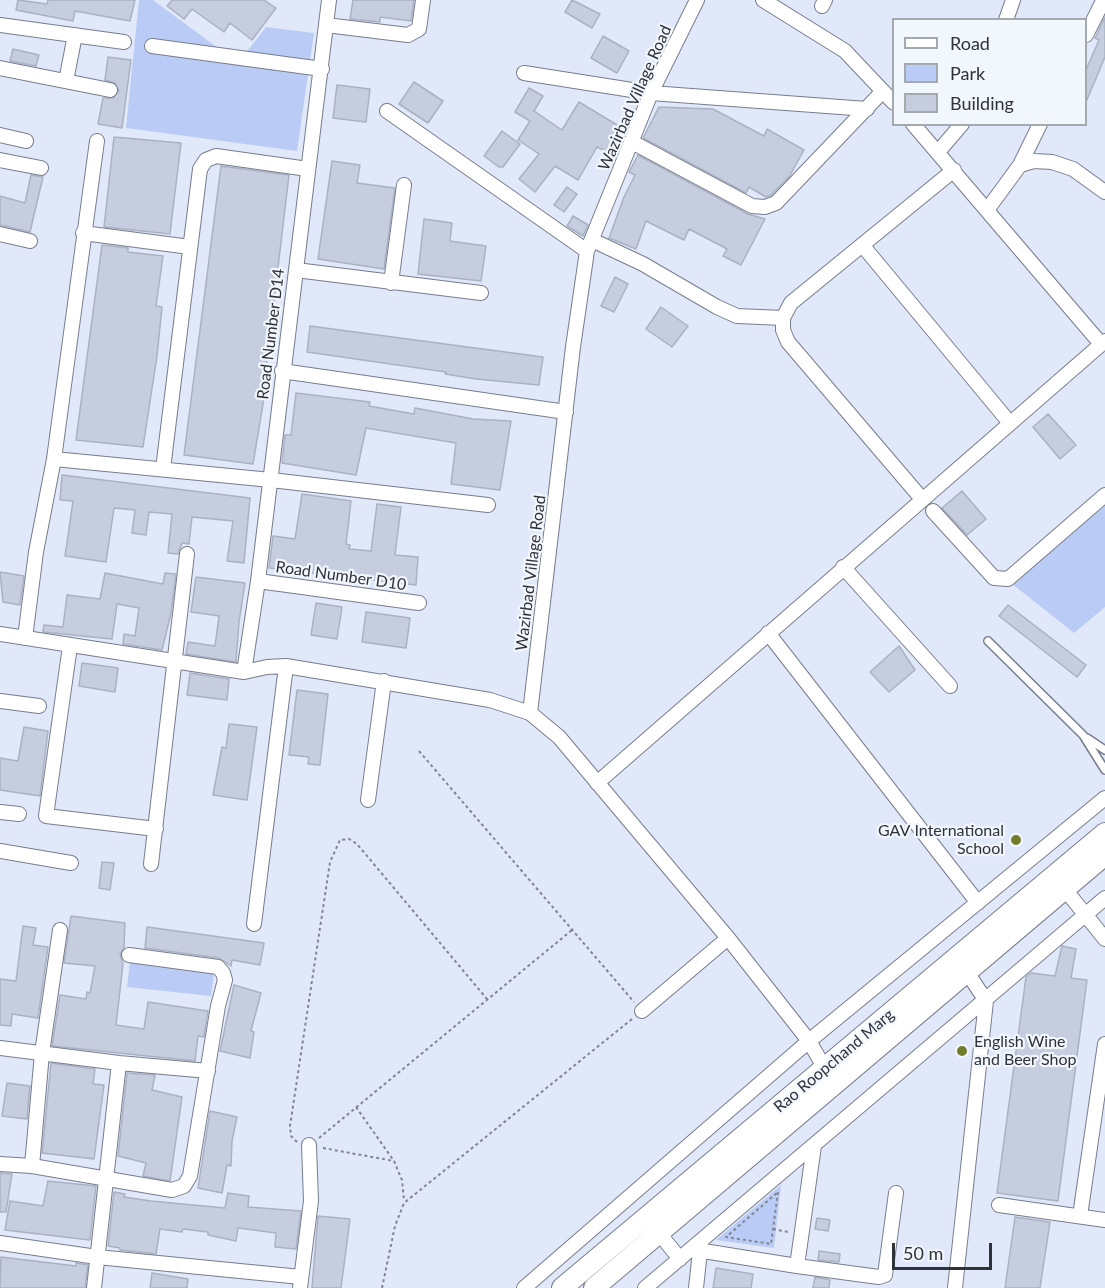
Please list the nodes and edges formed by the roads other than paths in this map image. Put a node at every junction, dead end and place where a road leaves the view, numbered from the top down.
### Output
1 (329, 0) edge
2 (423, 0) edge
3 (698, 0) edge
4 (763, 0) edge
5 (1013, 0) edge
6 (1103, 1) edge
7 (1007, 18) edge
8 (0, 25) edge
9 (326, 25) junction
10 (1087, 33) edge
11 (75, 35) junction
12 (124, 42) dead end
13 (152, 46) dead end
14 (0, 68) edge
15 (322, 69) junction
16 (524, 73) dead end
17 (66, 81) junction
18 (110, 90) dead end
19 (883, 91) junction
20 (651, 93) junction
21 (892, 101) edge
22 (867, 109) junction
23 (387, 111) dead end
24 (915, 126) edge
25 (960, 126) edge
26 (1039, 126) edge
27 (0, 135) edge
28 (26, 141) dead end
29 (97, 141) dead end
30 (632, 142) junction
31 (938, 152) junction
32 (0, 160) edge
33 (1020, 165) junction
34 (41, 168) dead end
35 (308, 169) junction
36 (954, 170) junction
37 (404, 185) dead end
38 (1105, 192) edge
39 (987, 210) junction
40 (83, 233) junction
41 (0, 234) edge
42 (30, 241) dead end
43 (590, 246) junction
44 (862, 246) junction
45 (190, 247) junction
46 (296, 270) junction
47 (392, 283) junction
48 (481, 293) dead end
49 (783, 318) junction
50 (1103, 342) edge
51 (282, 371) junction
52 (566, 412) junction
53 (1009, 422) junction
54 (54, 459) junction
55 (163, 469) junction
56 (271, 480) junction
57 (1105, 495) edge
58 (922, 499) junction
59 (488, 505) dead end
60 (933, 511) joint
61 (187, 554) dead end
62 (843, 567) junction
63 (258, 581) junction
64 (419, 603) dead end
65 (768, 633) junction
66 (0, 634) edge
67 (25, 638) junction
68 (988, 641) dead end
69 (70, 646) junction
70 (175, 663) junction
71 (286, 666) junction
72 (244, 672) junction
73 (384, 681) junction
74 (950, 686) dead end
75 (0, 700) edge
76 (39, 706) dead end
77 (530, 713) junction
78 (1083, 735) junction
79 (1105, 750) edge
80 (1105, 770) edge
81 (597, 783) junction
82 (1105, 798) edge
83 (368, 800) dead end
84 (0, 812) edge
85 (19, 814) dead end
86 (156, 829) junction
87 (1105, 833) edge
88 (0, 851) edge
89 (1105, 855) edge
90 (71, 863) dead end
91 (151, 864) dead end
92 (1060, 883) junction
93 (1105, 898) edge
94 (978, 903) junction
95 (1086, 913) junction
96 (254, 924) dead end
97 (60, 930) dead end
98 (728, 938) junction
99 (1105, 939) edge
100 (129, 956) dead end
101 (967, 972) junction
102 (986, 1001) junction
103 (642, 1011) road end
104 (809, 1041) junction
105 (1105, 1045) edge
106 (0, 1048) edge
107 (42, 1053) junction
108 (118, 1063) junction
109 (825, 1069) junction
110 (208, 1071) junction
111 (309, 1145) road end
112 (814, 1146) junction
113 (0, 1164) edge
114 (32, 1166) junction
115 (105, 1180) junction
116 (896, 1193) dead end
117 (999, 1205) dead end
118 (1080, 1216) junction
119 (1105, 1220) edge
120 (653, 1226) junction
121 (0, 1243) edge
122 (696, 1250) junction
123 (97, 1257) junction
124 (680, 1259) junction
125 (797, 1266) junction
126 (301, 1282) edge
127 (94, 1288) edge
128 (524, 1288) edge
129 (562, 1288) edge
130 (594, 1288) edge
131 (645, 1288) edge
132 (696, 1288) edge
133 (955, 1288) edge
134 (960, 1288) edge

1 - 9 street, Road Number D14
2 - 9 street
3 - 20 street, Wazirbad Village Road
4 - 19 street
5 - 7 street
6 - 10 street
8 - 11 street
9 - 15 street, Road Number D14
11 - 12 street
11 - 17 street
13 - 15 street
14 - 17 street
15 - 35 street, Road Number D14
16 - 20 street
17 - 18 street
19 - 21 street
19 - 22 street
20 - 22 street
20 - 30 street, Wazirbad Village Road
22 - 30 street
23 - 43 street
24 - 31 street
25 - 31 street
26 - 33 street
27 - 28 street
29 - 40 street
30 - 43 street, Wazirbad Village Road
31 - 36 street
32 - 34 street
33 - 38 street
33 - 39 street
35 - 45 street
35 - 46 street, Road Number D14
36 - 39 street
36 - 44 street
37 - 47 street
39 - 50 street
40 - 45 street
40 - 54 street
41 - 42 street
43 - 49 street
43 - 52 street, Wazirbad Village Road
44 - 49 street
44 - 53 street
45 - 55 street
46 - 47 street
46 - 51 street, Road Number D14
47 - 48 street
49 - 58 street
50 - 53 street
51 - 52 street
51 - 56 street, Road Number D14
52 - 77 street, Wazirbad Village Road
53 - 58 street
54 - 55 street
54 - 67 street
55 - 56 street
56 - 59 street
56 - 63 street, Road Number D14
57 - 60 street
58 - 60 lane
58 - 62 street
61 - 70 street
62 - 65 street
62 - 74 street
63 - 64 street, Road Number D10
63 - 72 street, Road Number D14
65 - 81 street
65 - 94 street
66 - 67 street
67 - 69 street
68 - 78 lane
69 - 70 street
69 - 86 street
70 - 72 street
70 - 86 street
71 - 72 street
71 - 73 street
71 - 96 street
73 - 77 street
73 - 83 street
75 - 76 street
77 - 81 street
78 - 79 lane
78 - 80 lane
81 - 98 street
82 - 94 street
84 - 85 street
86 - 91 street
87 - 92 main road, Rao Roopchand Marg
88 - 90 street
89 - 92 main road, Rao Roopchand Marg
92 - 95 street
92 - 101 main road, Rao Roopchand Marg
92 - 109 main road, Rao Roopchand Marg
93 - 95 street
94 - 104 street
95 - 99 street
95 - 102 street
97 - 107 street
98 - 103 street
98 - 104 street
100 - 110 street
101 - 102 street
101 - 120 main road, Rao Roopchand Marg
102 - 112 street
102 - 133 street
104 - 109 street
104 - 128 street
105 - 118 street
106 - 107 street
107 - 108 street
107 - 114 street
108 - 110 street
108 - 115 street
109 - 120 main road, Rao Roopchand Marg
110 - 115 street
111 - 126 street
112 - 122 street
112 - 125 street
113 - 114 street
114 - 115 street
115 - 123 street
116 - 125 street
117 - 118 street
118 - 119 street
120 - 124 street
120 - 129 main road, Rao Roopchand Marg
120 - 130 main road, Rao Roopchand Marg
121 - 123 street
122 - 124 street
122 - 125 street
122 - 132 street
123 - 126 street
123 - 127 street
124 - 131 street
133 - 134 street

